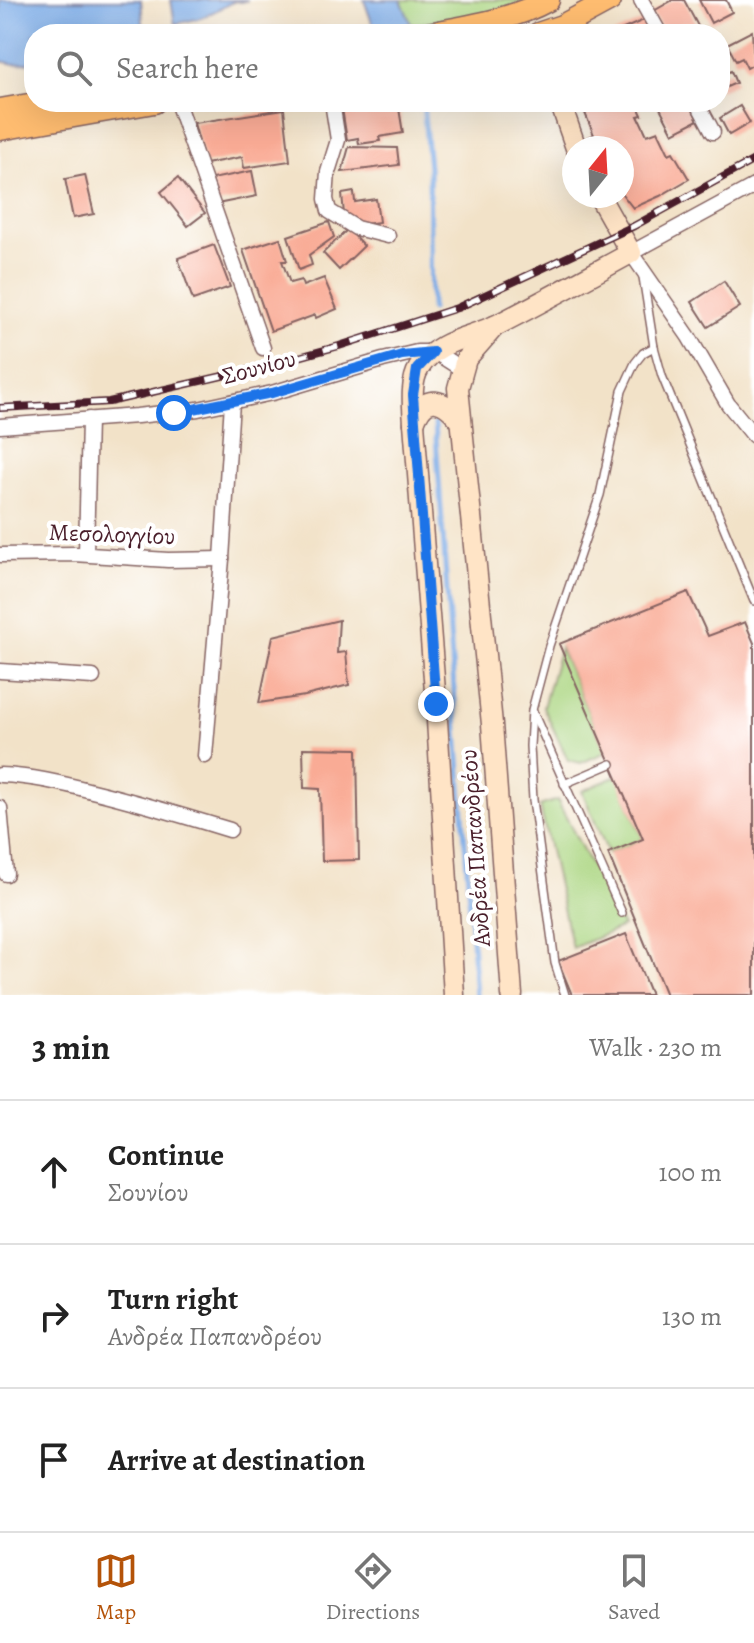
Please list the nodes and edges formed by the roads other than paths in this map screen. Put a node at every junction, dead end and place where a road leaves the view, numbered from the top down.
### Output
1 (610, 0) edge
2 (641, 0) edge
3 (542, 4) edge
4 (477, 24) edge
5 (541, 24) edge
6 (566, 24) edge
7 (654, 24) edge
8 (24, 106) edge
9 (0, 110) edge
10 (97, 112) edge
11 (180, 112) edge
12 (334, 112) edge
13 (563, 112) edge
14 (702, 112) edge
15 (0, 129) edge
16 (713, 132) dead end
17 (572, 136) edge
18 (752, 192) edge
19 (606, 208) edge
20 (388, 236) dead end
21 (636, 260) junction
22 (495, 326) junction
23 (654, 347) junction
24 (263, 348) dead end
25 (433, 352) junction
26 (463, 370) junction
27 (232, 402) junction
28 (89, 419) junction
29 (461, 421) junction
30 (414, 423) junction
31 (0, 426) edge
32 (752, 429) edge
33 (86, 554) junction
34 (0, 555) edge
35 (222, 559) junction
36 (754, 601) edge
37 (0, 671) edge
38 (93, 677) dead end
39 (532, 710) junction
40 (205, 756) dead end
41 (611, 764) dead end
42 (0, 775) edge
43 (564, 784) junction
44 (0, 808) edge
45 (230, 830) dead end
46 (6, 874) dead end
47 (622, 913) dead end
48 (454, 995) edge
49 (512, 995) edge
50 (565, 995) edge

1 - 6 main road
2 - 7 street
3 - 4 main road
3 - 5 main road
8 - 9 main road
10 - 15 main road
11 - 24 street
12 - 20 street
13 - 17 main road
14 - 16 street
18 - 21 street, Σουνίου
19 - 21 main road
21 - 22 main road, Σουνίου
21 - 23 lane
21 - 32 street
22 - 25 main road, Σουνίου
22 - 26 main road, Ανδρέα Παπανδρέου
23 - 36 lane
23 - 39 lane
25 - 26 street
25 - 27 street, Σουνίου
25 - 30 main road, Ανδρέα Παπανδρέου
26 - 29 main road, Ανδρέα Παπανδρέου
27 - 28 street, Σουνίου
27 - 35 street
28 - 31 street, Σουνίου
28 - 33 street
29 - 30 main road
29 - 49 main road, Ανδρέα Παπανδρέου
30 - 48 main road, Ανδρέα Παπανδρέου
33 - 34 street, Μεσολογγίου
33 - 35 street, Μεσολογγίου
35 - 40 street
37 - 38 street
39 - 43 lane
39 - 50 lane
41 - 43 lane
42 - 45 street
43 - 47 lane
44 - 46 street

